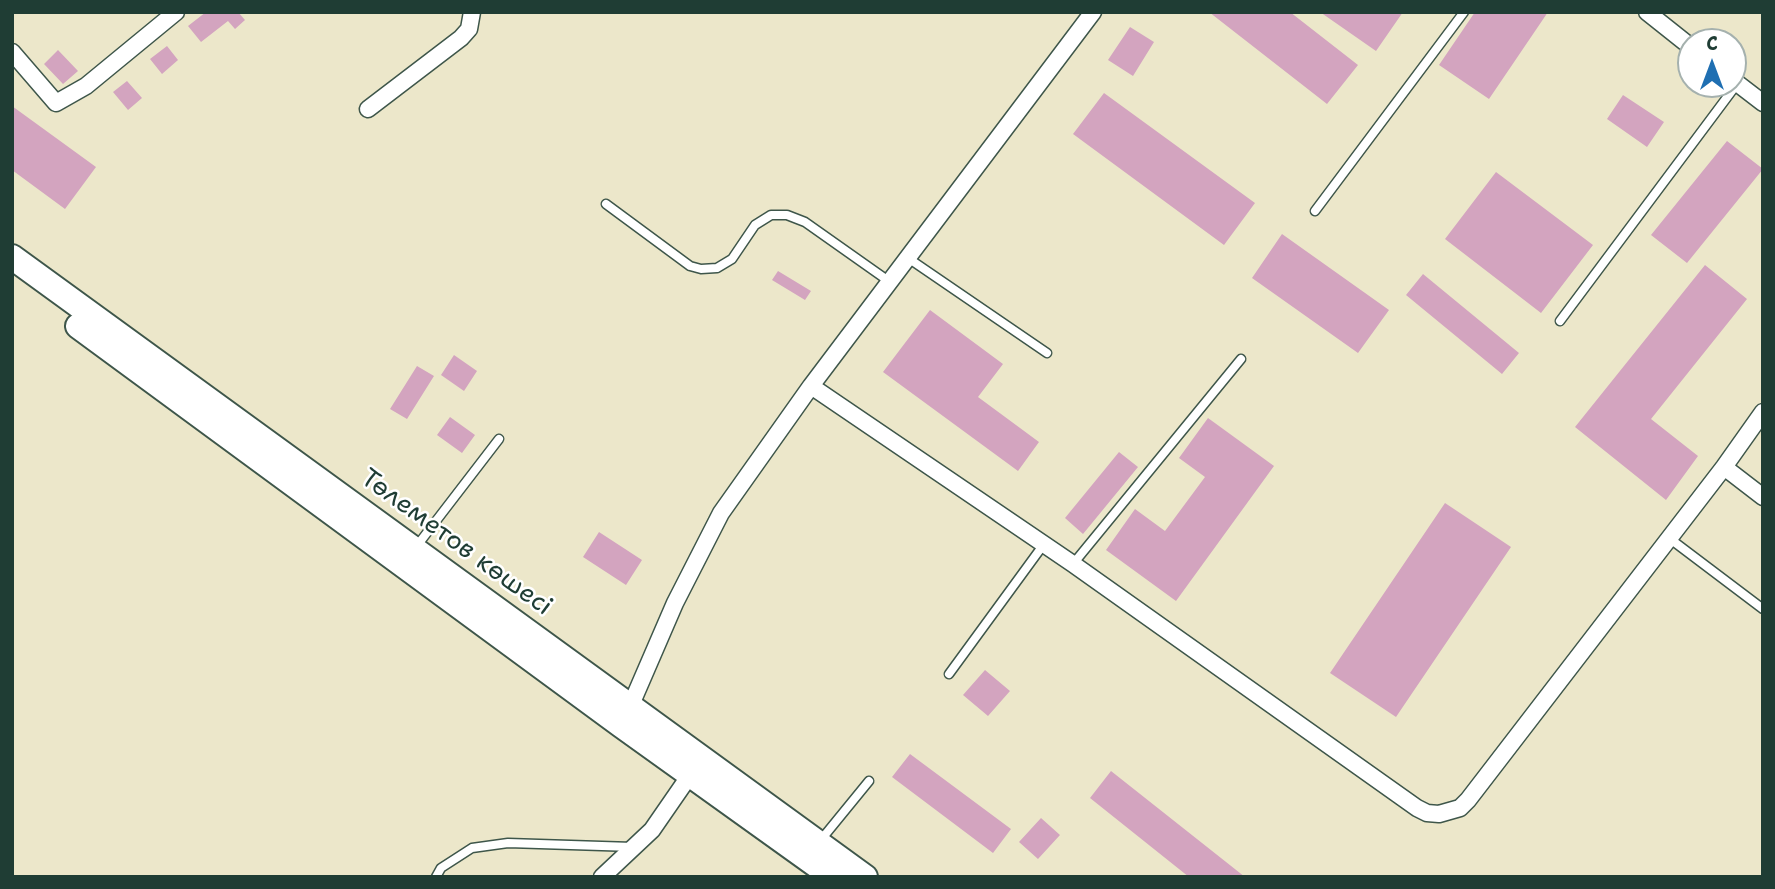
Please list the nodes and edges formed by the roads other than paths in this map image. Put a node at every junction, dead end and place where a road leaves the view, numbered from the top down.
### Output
1 (176, 12) edge
2 (472, 12) edge
3 (1093, 12) edge
4 (1464, 12) edge
5 (1647, 12) edge
6 (1677, 36) edge
7 (12, 52) edge
8 (1747, 91) edge
9 (1723, 98) edge
10 (1763, 103) edge
11 (368, 109) dead end
12 (606, 204) dead end
13 (1315, 211) dead end
14 (12, 257) edge
15 (908, 258) junction
16 (12, 278) edge
17 (890, 282) junction
18 (1560, 321) dead end
19 (1047, 353) dead end
20 (1241, 359) dead end
21 (811, 386) junction
22 (1763, 412) edge
23 (499, 439) dead end
24 (1724, 467) junction
25 (1763, 497) edge
26 (1669, 538) junction
27 (1044, 544) junction
28 (414, 549) junction
29 (1073, 564) junction
30 (1763, 609) edge
31 (949, 674) dead end
32 (626, 716) junction
33 (690, 775) junction
34 (869, 781) dead end
35 (818, 843) junction
36 (636, 847) junction
37 (436, 877) edge
38 (602, 877) edge
39 (833, 877) edge
40 (865, 877) edge

1 - 7 street
2 - 11 street
3 - 15 street
4 - 13 lane
5 - 6 street
8 - 10 street
9 - 18 lane
12 - 17 lane
14 - 28 main road, Төлеметов көшесі
15 - 17 street
15 - 19 lane
16 - 32 main road, Төлеметов көшесі
17 - 21 street
20 - 29 lane
21 - 27 street
21 - 32 street
22 - 24 street
23 - 28 lane
24 - 25 street
24 - 26 street
26 - 29 street
26 - 30 lane
27 - 29 street
27 - 31 lane
28 - 32 main road, Төлеметов көшесі
32 - 33 main road, Төлеметов көшесі
32 - 35 main road, Төлеметов көшесі
33 - 36 street
33 - 39 main road, Төлеметов көшесі
34 - 35 lane
35 - 40 main road, Төлеметов көшесі
36 - 37 lane
36 - 38 street

